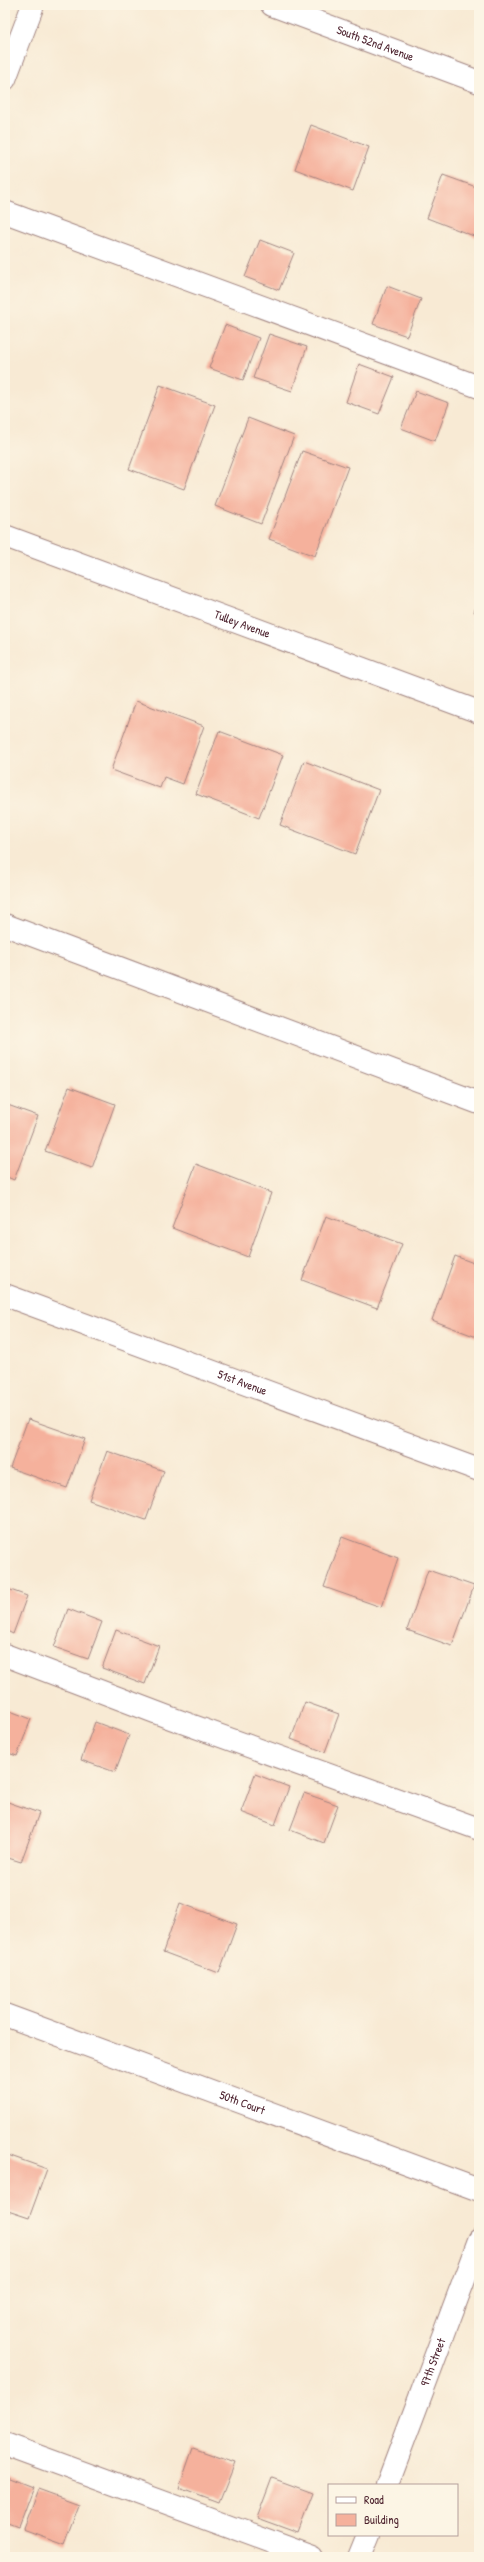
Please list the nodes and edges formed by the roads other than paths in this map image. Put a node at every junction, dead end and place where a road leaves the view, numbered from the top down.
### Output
1 (33, 5) edge
2 (272, 5) edge
3 (5, 79) edge
4 (479, 82) edge
5 (5, 212) edge
6 (479, 388) edge
7 (5, 536) edge
8 (479, 712) edge
9 (5, 925) edge
10 (479, 1103) edge
11 (5, 1295) edge
12 (479, 1470) edge
13 (5, 1655) edge
14 (479, 1830) edge
15 (5, 2015) edge
16 (479, 2190) edge
17 (479, 2240) edge
18 (5, 2444) edge
19 (387, 2484) edge
20 (368, 2536) edge
21 (313, 2557) edge
22 (359, 2557) edge

1 - 3 street
2 - 4 street, South 52nd Avenue
5 - 6 street
7 - 8 street, Tulley Avenue
9 - 10 street
11 - 12 street, 51st Avenue
13 - 14 street
15 - 16 street, 50th Court
17 - 19 street, 97th Street
18 - 21 street
20 - 22 street

